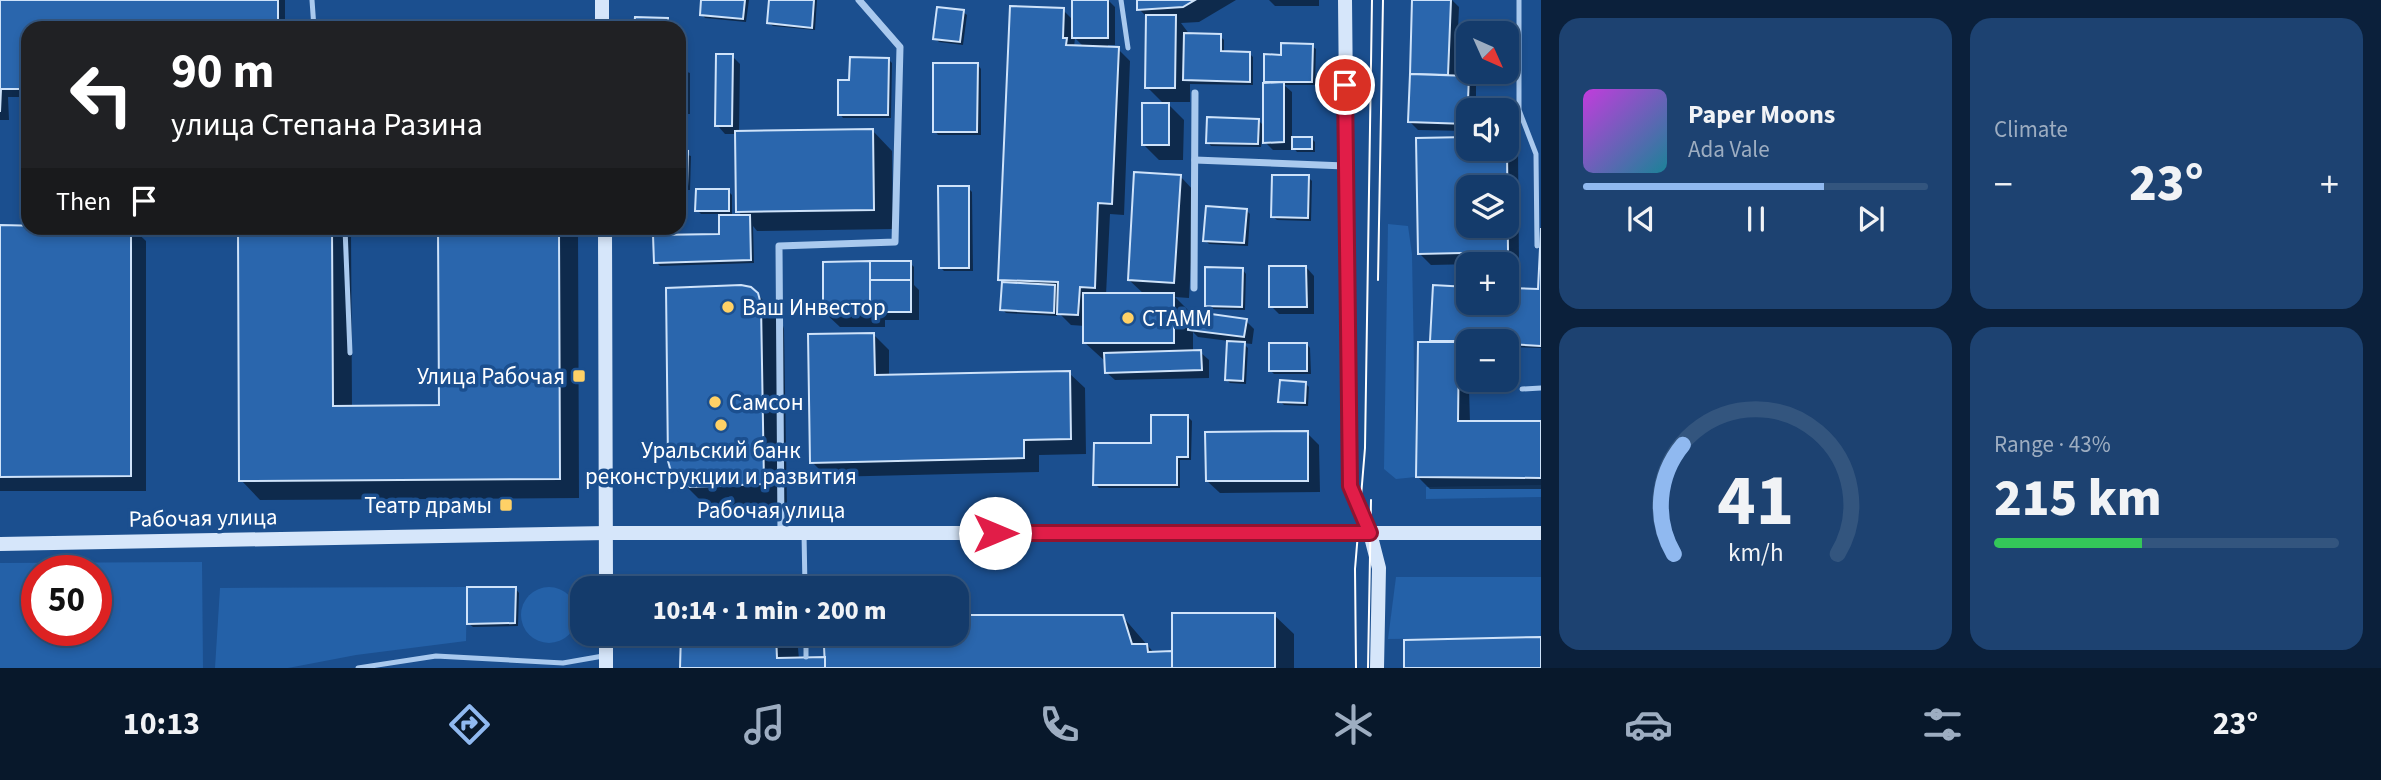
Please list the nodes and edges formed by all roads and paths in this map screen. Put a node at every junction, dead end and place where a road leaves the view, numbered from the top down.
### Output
1 (312, 0) edge
2 (602, 0) edge
3 (859, 0) edge
4 (1121, 0) edge
5 (1345, 0) edge
6 (1519, 0) edge
7 (314, 21) edge
8 (602, 21) edge
9 (1128, 48) dead end
10 (1195, 93) dead end
11 (1195, 160) junction
12 (1345, 166) junction
13 (345, 235) edge
14 (605, 235) edge
15 (1537, 246) dead end
16 (1194, 288) dead end
17 (350, 354) dead end
18 (1521, 388) dead end
19 (1541, 388) edge
20 (607, 533) junction
21 (781, 533) junction
22 (1370, 533) junction
23 (1541, 533) edge
24 (804, 534) junction
25 (0, 544) edge
26 (606, 576) edge
27 (805, 576) edge
28 (806, 646) edge
29 (806, 657) dead end
30 (606, 662) edge
31 (358, 668) edge
32 (1377, 668) edge

1 - 7 lane
2 - 8 main road
3 - 21 street
4 - 9 lane
5 - 12 main road
6 - 15 lane
10 - 11 street
11 - 12 street
11 - 16 street
12 - 22 main road
13 - 17 lane
14 - 20 main road
18 - 19 lane
20 - 21 main road, Рабочая улица
20 - 25 main road, Рабочая улица
20 - 26 main road
21 - 24 main road, Рабочая улица
22 - 23 main road, Рабочая улица
22 - 24 main road, Рабочая улица
22 - 32 main road
24 - 27 lane
28 - 29 lane
30 - 31 lane

